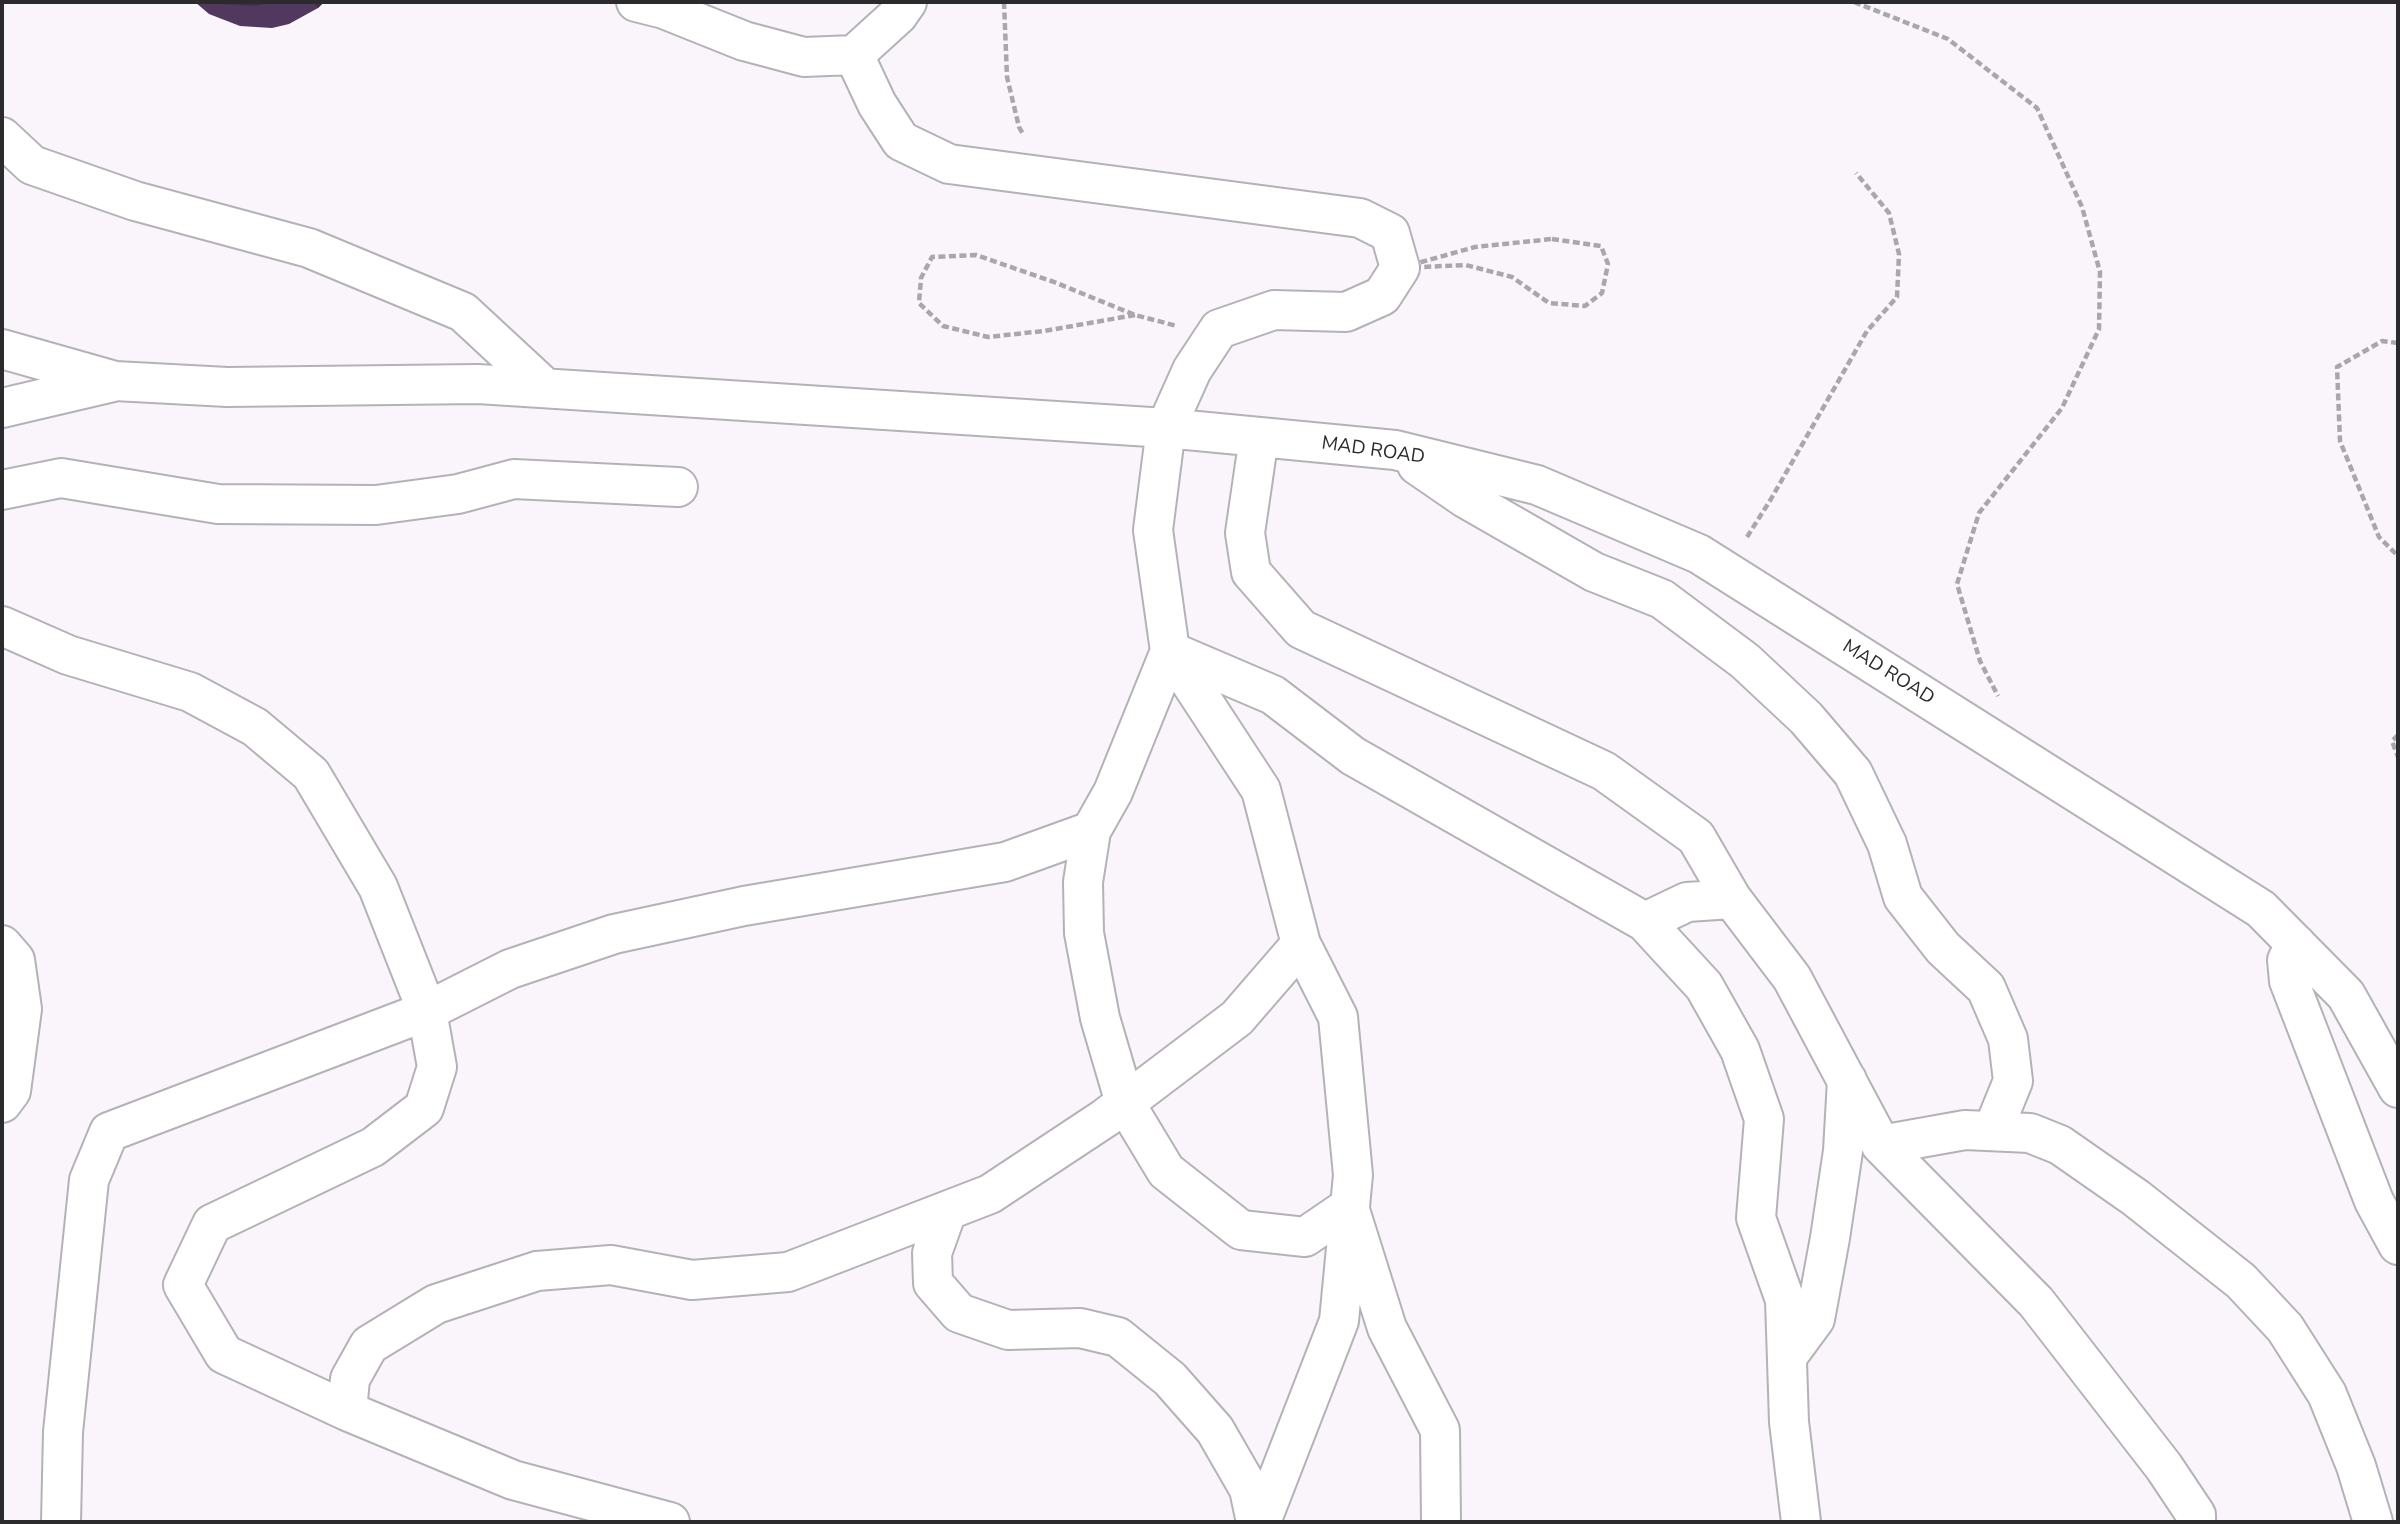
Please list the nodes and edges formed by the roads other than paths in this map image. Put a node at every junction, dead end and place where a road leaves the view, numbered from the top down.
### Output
1 (908, 2) edge
2 (653, 4) edge
3 (854, 55) junction
4 (2, 137) edge
5 (2, 349) edge
6 (115, 381) junction
7 (545, 388) junction
8 (2, 408) edge
9 (1166, 428) junction
10 (1259, 437) junction
11 (1395, 450) junction
12 (678, 487) dead end
13 (2, 490) edge
14 (2, 626) edge
15 (1170, 651) junction
16 (1091, 831) junction
17 (1732, 898) junction
18 (1645, 922) junction
19 (1301, 944) junction
20 (2296, 944) junction
21 (2, 945) edge
22 (428, 1011) junction
23 (1847, 1080) junction
24 (2398, 1088) edge
25 (2, 1102) edge
26 (1125, 1102) junction
27 (1993, 1130) junction
28 (1881, 1145) junction
29 (1349, 1207) junction
30 (947, 1211) junction
31 (2398, 1245) edge
32 (1787, 1357) junction
33 (347, 1411) junction
34 (589, 1510) edge
35 (61, 1522) edge
36 (670, 1522) edge
37 (1258, 1522) edge
38 (1441, 1522) edge
39 (1801, 1522) edge
40 (2196, 1522) edge
41 (2374, 1522) edge

1 - 3 street
2 - 3 street
3 - 9 street
4 - 7 street
5 - 6 street
6 - 7 street, MAD ROAD
6 - 8 street
7 - 9 street, MAD ROAD
9 - 10 street, MAD ROAD
9 - 15 street
10 - 11 street, MAD ROAD
10 - 17 street
11 - 20 street, MAD ROAD
11 - 27 street
12 - 13 street
14 - 22 street
15 - 16 street
15 - 18 street
15 - 19 street
16 - 22 street
16 - 26 street
17 - 18 street
17 - 23 street
18 - 32 street
19 - 26 street
19 - 29 street
20 - 24 street, MAD ROAD
20 - 31 street
21 - 25 street
22 - 33 street
22 - 35 street
23 - 28 street
23 - 32 street
26 - 29 street
26 - 30 street
27 - 28 street
27 - 41 street
28 - 40 street
29 - 37 street
29 - 38 street
30 - 33 street
30 - 37 street
32 - 39 street
33 - 34 street
34 - 36 street

